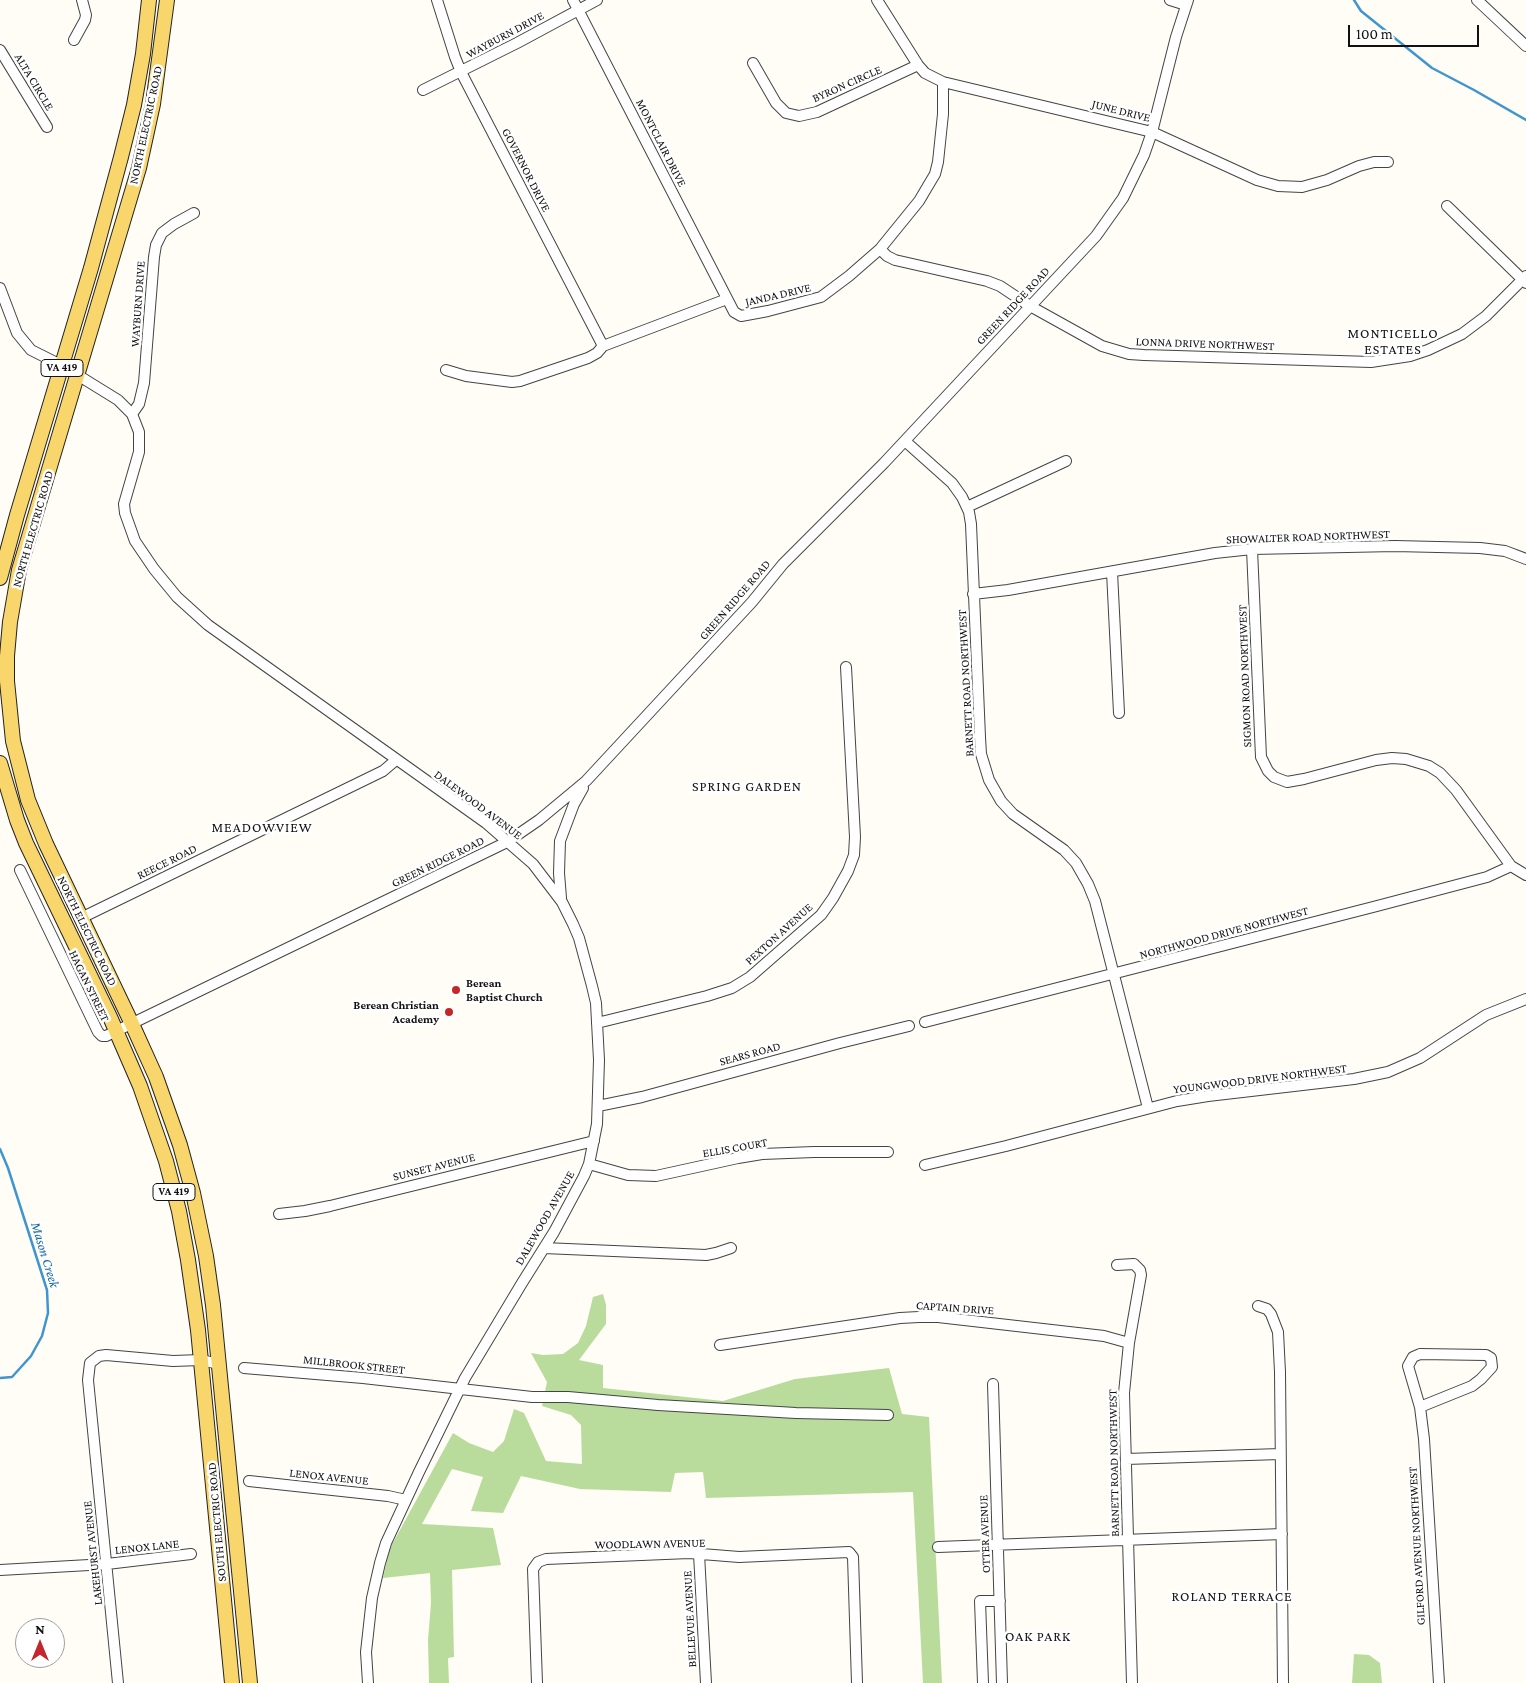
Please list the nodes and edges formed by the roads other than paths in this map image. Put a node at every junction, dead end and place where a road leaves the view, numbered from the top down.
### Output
1 (82, 0) edge
2 (149, 0) edge
3 (167, 0) edge
4 (437, 0) edge
5 (573, 0) edge
6 (597, 0) edge
7 (877, 0) edge
8 (1170, 0) edge
9 (1477, 0) edge
10 (1187, 2) edge
11 (578, 10) junction
12 (74, 40) dead end
13 (1524, 45) edge
14 (0, 50) edge
15 (753, 63) dead end
16 (918, 66) junction
17 (462, 72) junction
18 (943, 82) junction
19 (423, 90) dead end
20 (47, 127) dead end
21 (1152, 132) junction
22 (1388, 162) dead end
23 (1447, 206) dead end
24 (194, 213) dead end
25 (880, 249) junction
26 (1525, 279) edge
27 (0, 288) edge
28 (727, 299) junction
29 (1030, 306) junction
30 (603, 346) junction
31 (63, 366) junction
32 (446, 370) dead end
33 (78, 375) junction
34 (132, 414) junction
35 (905, 441) junction
36 (1066, 460) dead end
37 (967, 508) junction
38 (1252, 549) junction
39 (1526, 558) edge
40 (1112, 572) junction
41 (0, 578) edge
42 (974, 594) junction
43 (846, 667) dead end
44 (1120, 713) dead end
45 (396, 760) junction
46 (0, 763) edge
47 (586, 781) junction
48 (507, 842) junction
49 (1511, 866) junction
50 (20, 870) dead end
51 (1526, 875) edge
52 (562, 902) junction
53 (81, 918) junction
54 (65, 924) junction
55 (49, 932) junction
56 (1114, 974) junction
57 (1526, 999) edge
58 (925, 1022) dead end
59 (597, 1023) junction
60 (132, 1024) junction
61 (909, 1026) dead end
62 (116, 1032) junction
63 (598, 1106) junction
64 (1148, 1108) junction
65 (594, 1141) junction
66 (888, 1152) dead end
67 (589, 1164) junction
68 (925, 1164) dead end
69 (279, 1214) dead end
70 (544, 1248) junction
71 (731, 1248) dead end
72 (1117, 1265) dead end
73 (1258, 1306) dead end
74 (1129, 1342) junction
75 (720, 1345) dead end
76 (201, 1360) junction
77 (219, 1364) junction
78 (244, 1368) dead end
79 (993, 1384) dead end
80 (460, 1389) junction
81 (1420, 1407) junction
82 (888, 1416) dead end
83 (1280, 1454) junction
84 (1126, 1459) junction
85 (249, 1481) dead end
86 (406, 1500) junction
87 (1282, 1534) junction
88 (1128, 1539) junction
89 (998, 1544) junction
90 (938, 1546) dead end
91 (191, 1554) dead end
92 (699, 1554) junction
93 (106, 1564) junction
94 (0, 1570) edge
95 (1000, 1601) junction
96 (118, 1683) edge
97 (232, 1683) edge
98 (250, 1683) edge
99 (368, 1683) edge
100 (537, 1683) edge
101 (706, 1683) edge
102 (857, 1683) edge
103 (983, 1683) edge
104 (1002, 1683) edge
105 (1132, 1683) edge
106 (1283, 1683) edge
107 (1439, 1683) edge

1 - 12 street
2 - 31 main road, NORTH ELECTRIC ROAD / VA 419
3 - 33 main road, NORTH ELECTRIC ROAD / VA 419
4 - 17 street, GOVERNOR DRIVE
5 - 11 street, MONTCLAIR DRIVE
6 - 11 street, WAYBURN DRIVE
7 - 16 street, JUNE DRIVE
8 - 10 street
9 - 13 street
10 - 21 street, GREEN RIDGE ROAD
11 - 17 street, WAYBURN DRIVE
11 - 28 street, MONTCLAIR DRIVE
14 - 20 street, ALTA CIRCLE
15 - 16 street, BYRON CIRCLE
16 - 18 street, JUNE DRIVE
17 - 19 street, WAYBURN DRIVE
17 - 30 street, GOVERNOR DRIVE
18 - 21 street, JUNE DRIVE
18 - 25 street, JANDA DRIVE
21 - 22 street, JUNE DRIVE
21 - 29 street, GREEN RIDGE ROAD
23 - 26 street
24 - 34 street, WAYBURN DRIVE
25 - 28 street, JANDA DRIVE
25 - 29 street, LONNA DRIVE NORTHWEST
26 - 29 street, LONNA DRIVE NORTHWEST
27 - 31 street
28 - 30 street, JANDA DRIVE
29 - 35 street, GREEN RIDGE ROAD
30 - 32 street, JANDA DRIVE
31 - 33 street
31 - 41 main road, NORTH ELECTRIC ROAD / VA 419
33 - 34 street
33 - 53 main road, NORTH ELECTRIC ROAD / VA 419
34 - 45 street, DALEWOOD AVENUE
35 - 37 street, BARNETT ROAD NORTHWEST
35 - 47 street, GREEN RIDGE ROAD
36 - 37 street
37 - 42 street, BARNETT ROAD NORTHWEST
38 - 39 street, SHOWALTER ROAD NORTHWEST
38 - 40 street, SHOWALTER ROAD NORTHWEST
38 - 49 street, SIGMON ROAD NORTHWEST
40 - 42 street, SHOWALTER ROAD NORTHWEST
40 - 44 street
42 - 56 street, BARNETT ROAD NORTHWEST
43 - 59 street, PEXTON AVENUE
45 - 48 street, DALEWOOD AVENUE
45 - 53 street, REECE ROAD
46 - 54 main road, NORTH ELECTRIC ROAD / VA 419
47 - 48 street, GREEN RIDGE ROAD
47 - 52 street
48 - 52 street, DALEWOOD AVENUE
48 - 60 street, GREEN RIDGE ROAD
49 - 51 street
49 - 56 street, NORTHWOOD DRIVE NORTHWEST
50 - 55 street, HAGAN STREET
52 - 59 street, DALEWOOD AVENUE
53 - 60 main road, NORTH ELECTRIC ROAD / VA 419
54 - 55 street
54 - 62 main road, NORTH ELECTRIC ROAD / VA 419
55 - 62 street, HAGAN STREET
56 - 58 street, NORTHWOOD DRIVE NORTHWEST
56 - 64 street, BARNETT ROAD NORTHWEST
57 - 64 street, YOUNGWOOD DRIVE NORTHWEST
59 - 63 street, DALEWOOD AVENUE
60 - 62 street, GREEN RIDGE ROAD
60 - 77 main road, NORTH ELECTRIC ROAD / VA 419
61 - 63 street, SEARS ROAD
62 - 76 main road, NORTH ELECTRIC ROAD / VA 419
63 - 65 street, DALEWOOD AVENUE
64 - 68 street, YOUNGWOOD DRIVE NORTHWEST
65 - 67 street, DALEWOOD AVENUE
65 - 69 street, SUNSET AVENUE
66 - 67 street, ELLIS COURT
67 - 70 street, DALEWOOD AVENUE
70 - 71 street
70 - 80 street, DALEWOOD AVENUE
72 - 74 street, BARNETT ROAD NORTHWEST
73 - 83 street
74 - 75 street, CAPTAIN DRIVE
74 - 84 street, BARNETT ROAD NORTHWEST
76 - 77 street
76 - 93 street, LAKEHURST AVENUE
76 - 97 main road, SOUTH ELECTRIC ROAD / VA 419
77 - 98 main road, SOUTH ELECTRIC ROAD / VA 419
78 - 80 street, MILLBROOK STREET
79 - 89 street, OTTER AVENUE
80 - 82 street, MILLBROOK STREET
80 - 86 street, DALEWOOD AVENUE
81 - 81 street, GILFORD AVENUE NORTHWEST
81 - 107 street, GILFORD AVENUE NORTHWEST
83 - 84 street
83 - 87 street
84 - 88 street, BARNETT ROAD NORTHWEST
85 - 86 street, LENOX AVENUE
86 - 99 street, DALEWOOD AVENUE
87 - 88 street
87 - 106 street
88 - 89 street
88 - 105 street, BARNETT ROAD NORTHWEST
89 - 90 street
89 - 95 street, OTTER AVENUE
91 - 93 street, LENOX LANE
92 - 100 street, WOODLAWN AVENUE
92 - 101 street, BELLEVUE AVENUE
92 - 102 street, WOODLAWN AVENUE
93 - 94 street
93 - 96 street, LAKEHURST AVENUE
95 - 103 street
95 - 104 street, OTTER AVENUE

